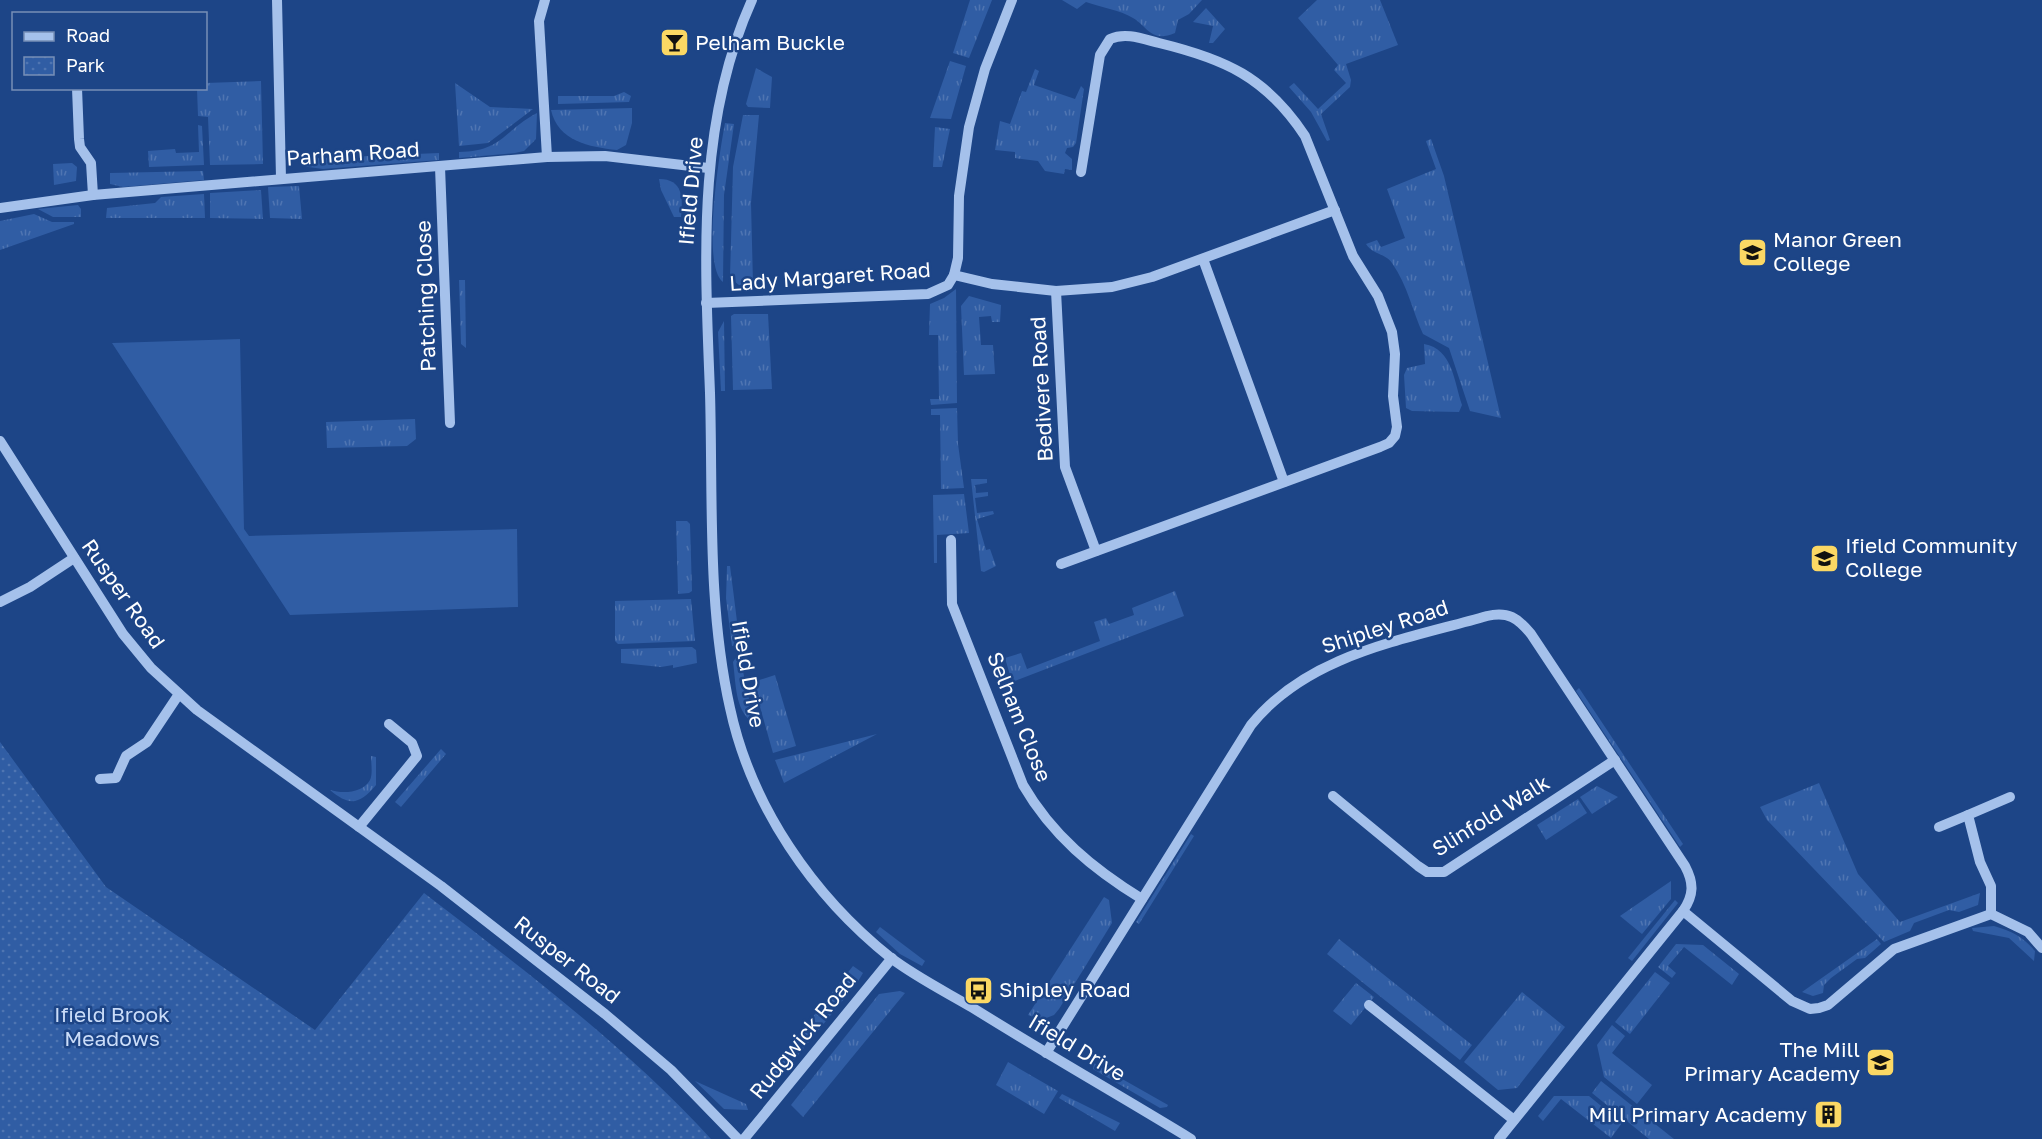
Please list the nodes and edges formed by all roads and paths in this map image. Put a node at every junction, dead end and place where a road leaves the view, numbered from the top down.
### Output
1 (277, 0) edge
2 (545, 0) edge
3 (752, 0) edge
4 (1012, 0) edge
5 (77, 90) edge
6 (547, 158) junction
7 (440, 167) junction
8 (708, 168) junction
9 (1081, 172) dead end
10 (281, 178) junction
11 (93, 195) junction
12 (0, 208) edge
13 (1335, 210) junction
14 (1203, 259) junction
15 (954, 275) junction
16 (1056, 291) junction
17 (706, 303) junction
18 (450, 423) dead end
19 (0, 441) edge
20 (1284, 482) junction
21 (951, 540) dead end
22 (1096, 551) junction
23 (74, 558) junction
24 (1060, 564) dead end
25 (0, 602) edge
26 (179, 694) junction
27 (389, 724) dead end
28 (1615, 760) junction
29 (100, 779) dead end
30 (1333, 796) dead end
31 (2010, 797) dead end
32 (1968, 815) junction
33 (359, 827) junction
34 (1939, 827) dead end
35 (1142, 899) junction
36 (1683, 911) junction
37 (1991, 914) junction
38 (2042, 948) edge
39 (892, 958) junction
40 (1369, 1005) dead end
41 (1046, 1053) junction
42 (1514, 1120) junction
43 (738, 1139) edge
44 (744, 1139) edge
45 (1191, 1139) edge
46 (1499, 1139) edge

1 - 10 street
2 - 6 street
3 - 8 street, Ifield Drive
4 - 15 street, Lady Margaret Road
5 - 11 street
6 - 7 street, Parham Road
6 - 8 street, Parham Road
7 - 10 street, Parham Road
7 - 18 street, Patching Close
8 - 17 street, Ifield Drive
9 - 13 street
10 - 11 street, Parham Road
11 - 12 street, Parham Road
13 - 14 street, Bedivere Road
13 - 20 street
14 - 16 street, Bedivere Road
14 - 20 street
15 - 16 street, Bedivere Road
15 - 17 street, Lady Margaret Road
16 - 22 street, Bedivere Road
17 - 39 street, Ifield Drive
19 - 23 street, Rusper Road
20 - 22 street
21 - 35 street, Selham Close
22 - 24 street
23 - 25 street
23 - 26 street, Rusper Road
26 - 29 street
26 - 33 street, Rusper Road
27 - 33 street
28 - 30 street, Slinfold Walk
28 - 35 street, Shipley Road
28 - 36 street, Shipley Road
31 - 32 street
32 - 34 street
32 - 37 street
33 - 43 street, Rusper Road
35 - 41 street, Shipley Road
36 - 37 street
36 - 42 street, Shipley Road
37 - 38 street
39 - 41 street, Ifield Drive
39 - 44 street, Rudgwick Road
40 - 42 street
41 - 45 street, Ifield Drive
42 - 46 street, Shipley Road

